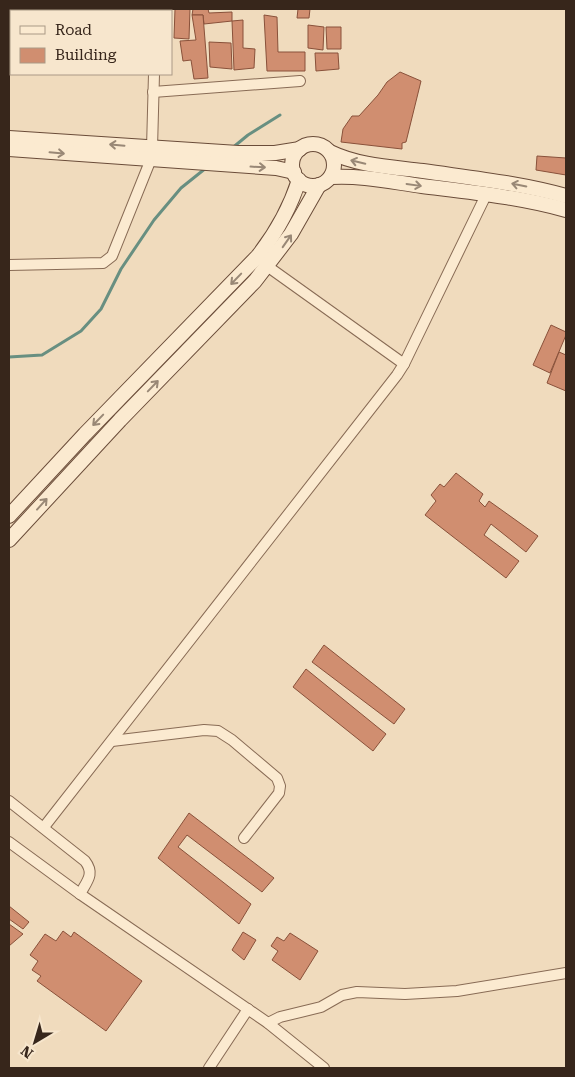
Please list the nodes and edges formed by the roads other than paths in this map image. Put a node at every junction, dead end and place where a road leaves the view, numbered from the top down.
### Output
1 (154, 75) edge
2 (300, 81) dead end
3 (153, 92) junction
4 (9, 138) edge
5 (9, 149) edge
6 (300, 149) junction
7 (330, 152) junction
8 (151, 153) junction
9 (220, 158) junction
10 (296, 176) junction
11 (331, 177) junction
12 (319, 185) junction
13 (486, 194) junction
14 (566, 196) edge
15 (566, 210) edge
16 (9, 265) edge
17 (267, 266) junction
18 (404, 364) junction
19 (9, 516) edge
20 (9, 540) edge
21 (112, 741) junction
22 (9, 801) edge
23 (44, 827) junction
24 (244, 838) dead end
25 (9, 842) edge
26 (80, 894) junction
27 (566, 973) edge
28 (248, 1010) junction
29 (268, 1023) junction
30 (212, 1067) edge
31 (324, 1068) edge

1 - 3 street
2 - 3 street
3 - 8 street
8 -> 4 main road
5 -> 8 main road
6 - 7 main road
6 - 9 main road
6 - 10 main road
7 - 11 main road
14 -> 7 main road
8 - 9 main road
8 - 9 main road
8 - 16 street
9 -> 10 main road
10 - 12 main road
10 -> 19 main road
11 - 12 main road
11 -> 13 main road
17 -> 12 main road
13 - 15 main road
13 - 18 street
17 - 18 street
20 -> 17 main road
18 - 21 street
21 - 23 street
21 - 24 street
22 - 23 street
23 - 26 street
25 - 26 street
26 - 28 street
27 - 29 street
28 - 29 street
28 - 30 street
29 - 31 street

